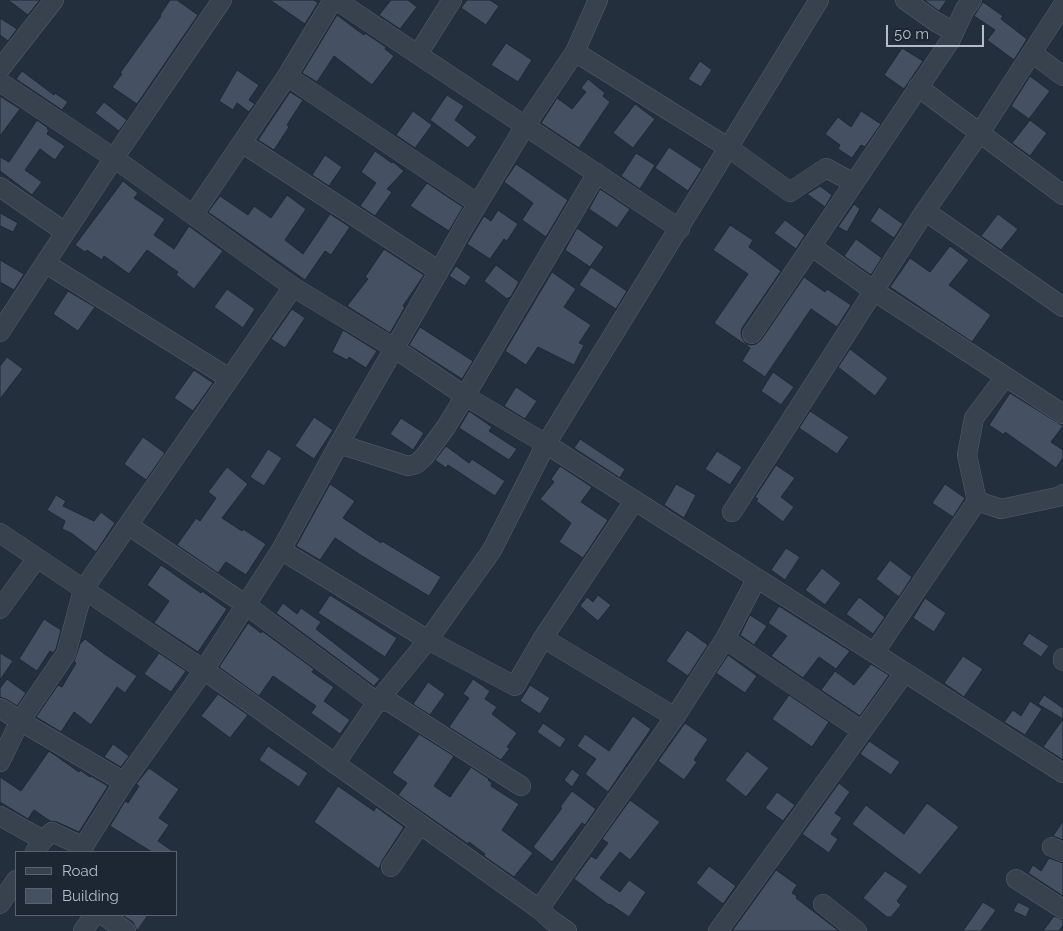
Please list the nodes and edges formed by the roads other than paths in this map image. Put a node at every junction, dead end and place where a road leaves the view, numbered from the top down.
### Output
1 (54, 0) edge
2 (335, 0) edge
3 (452, 0) edge
4 (598, 0) edge
5 (819, 0) edge
6 (906, 0) edge
7 (972, 0) edge
8 (217, 2) edge
9 (1063, 6) edge
10 (954, 32) junction
11 (575, 52) junction
12 (1032, 53) junction
13 (418, 54) junction
14 (0, 69) edge
15 (288, 76) junction
16 (1063, 76) edge
17 (0, 82) edge
18 (918, 87) junction
19 (525, 126) junction
20 (979, 134) junction
21 (242, 143) junction
22 (729, 148) junction
23 (114, 158) junction
24 (596, 173) junction
25 (854, 184) junction
26 (0, 187) edge
27 (1063, 195) edge
28 (477, 203) junction
29 (925, 211) junction
30 (194, 215) junction
31 (680, 229) junction
32 (65, 232) junction
33 (811, 246) junction
34 (45, 263) junction
35 (440, 272) junction
36 (293, 287) junction
37 (874, 291) junction
38 (1063, 307) edge
39 (0, 332) edge
40 (752, 334) dead end
41 (394, 348) junction
42 (1005, 377) junction
43 (229, 378) junction
44 (466, 396) junction
45 (1063, 414) edge
46 (339, 444) junction
47 (546, 444) junction
48 (1063, 494) edge
49 (635, 500) junction
50 (977, 501) junction
51 (732, 512) dead end
52 (128, 525) junction
53 (0, 533) edge
54 (281, 550) junction
55 (37, 558) junction
56 (757, 578) junction
57 (84, 590) junction
58 (246, 605) junction
59 (0, 609) edge
60 (543, 638) junction
61 (725, 639) junction
62 (428, 640) junction
63 (874, 653) junction
64 (204, 670) junction
65 (905, 672) junction
66 (377, 702) junction
67 (0, 708) edge
68 (675, 717) junction
69 (20, 721) junction
70 (862, 731) junction
71 (0, 762) edge
72 (335, 764) junction
73 (1063, 773) edge
74 (124, 782) junction
75 (522, 786) dead end
76 (0, 816) edge
77 (420, 824) junction
78 (39, 846) edge
79 (82, 850) edge
80 (391, 867) dead end
81 (1016, 880) dead end
82 (15, 882) edge
83 (0, 904) edge
84 (823, 904) dead end
85 (1063, 909) edge
86 (93, 916) edge
87 (104, 916) edge
88 (544, 920) edge
89 (83, 931) edge
90 (126, 931) edge
91 (567, 931) edge
92 (720, 931) edge
93 (857, 931) edge

1 - 14 street
2 - 13 street
2 - 15 street
3 - 13 street
4 - 11 street
5 - 22 street
6 - 10 street
7 - 10 street
8 - 23 street
9 - 12 street
10 - 18 street
11 - 19 street
11 - 22 street
12 - 16 street
12 - 20 street
13 - 19 street
15 - 21 street
15 - 28 street
17 - 23 street
18 - 20 street
18 - 25 street
19 - 24 street
19 - 28 street
20 - 27 street
20 - 29 street
21 - 30 street
21 - 35 street
22 - 25 street
22 - 31 street
23 - 30 street
23 - 32 street
24 - 31 street
24 - 44 street
25 - 33 street
26 - 32 street
28 - 35 street
29 - 37 street
29 - 38 street
30 - 36 street
31 - 47 street
32 - 34 street
33 - 37 street
33 - 40 street
34 - 39 street
34 - 43 street
35 - 41 street
36 - 41 street
36 - 43 street
37 - 42 street
37 - 51 street
41 - 44 street
41 - 46 street
42 - 45 street
42 - 50 street
43 - 52 street
44 - 46 street
44 - 47 street
46 - 54 street
47 - 49 street
47 - 62 street
48 - 50 street
49 - 56 street
49 - 60 street
50 - 63 street
52 - 57 street
52 - 58 street
53 - 55 street
54 - 58 street
54 - 62 street
55 - 57 street
55 - 59 street
56 - 61 street
56 - 63 street
57 - 64 street
57 - 69 street
58 - 64 street
58 - 66 street
60 - 62 street
60 - 68 street
61 - 68 street
61 - 70 street
62 - 66 street
63 - 65 street
64 - 72 street
64 - 74 street
65 - 70 street
65 - 73 street
66 - 72 street
66 - 75 street
67 - 69 street
68 - 88 street
69 - 71 street
69 - 74 street
70 - 92 street
72 - 77 street
74 - 79 street
76 - 78 street
77 - 80 street
77 - 88 street
78 - 79 street
81 - 85 street
82 - 83 street
84 - 93 street
86 - 89 street
87 - 90 street
88 - 91 street

